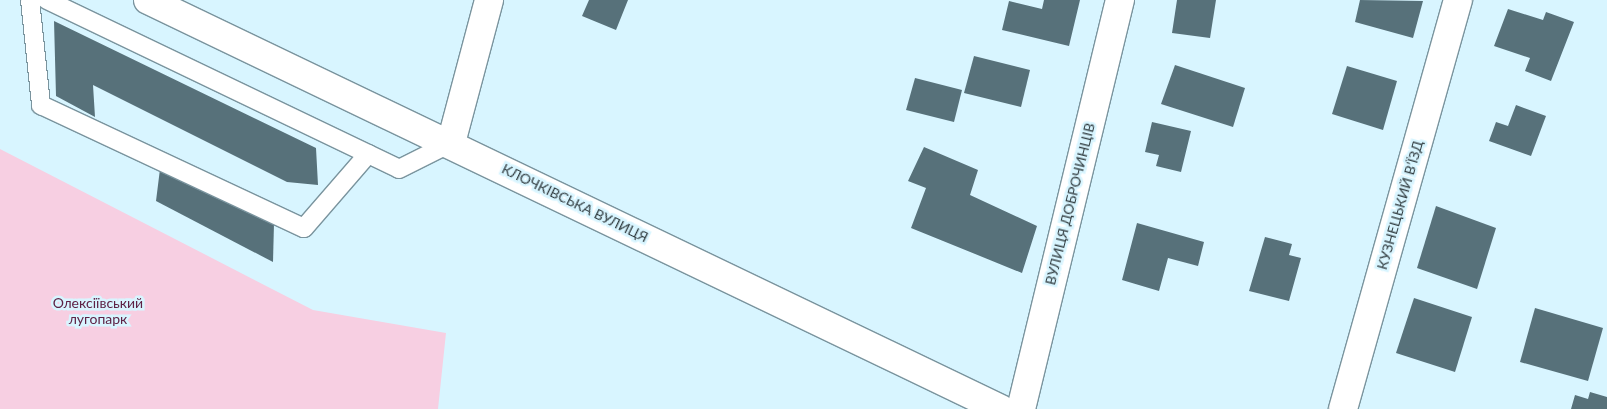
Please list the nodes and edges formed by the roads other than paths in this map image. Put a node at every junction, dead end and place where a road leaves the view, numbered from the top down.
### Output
1 (30, 0) edge
2 (47, 0) edge
3 (148, 0) edge
4 (489, 0) edge
5 (1120, 0) edge
6 (1458, 0) edge
7 (450, 143) junction
8 (368, 154) junction
9 (1001, 409) edge
10 (1021, 409) edge
11 (1343, 409) edge

1 - 8 lane
2 - 8 lane
3 - 7 street, КЛОЧКІВСЬКА ВУЛИЦЯ
4 - 7 street
5 - 10 street, ВУЛИЦЯ ДОБРОЧИНЦІВ
6 - 11 street, КУЗНЕЦЬКИЙ В’ЇЗД
7 - 8 lane
7 - 9 street, КЛОЧКІВСЬКА ВУЛИЦЯ

